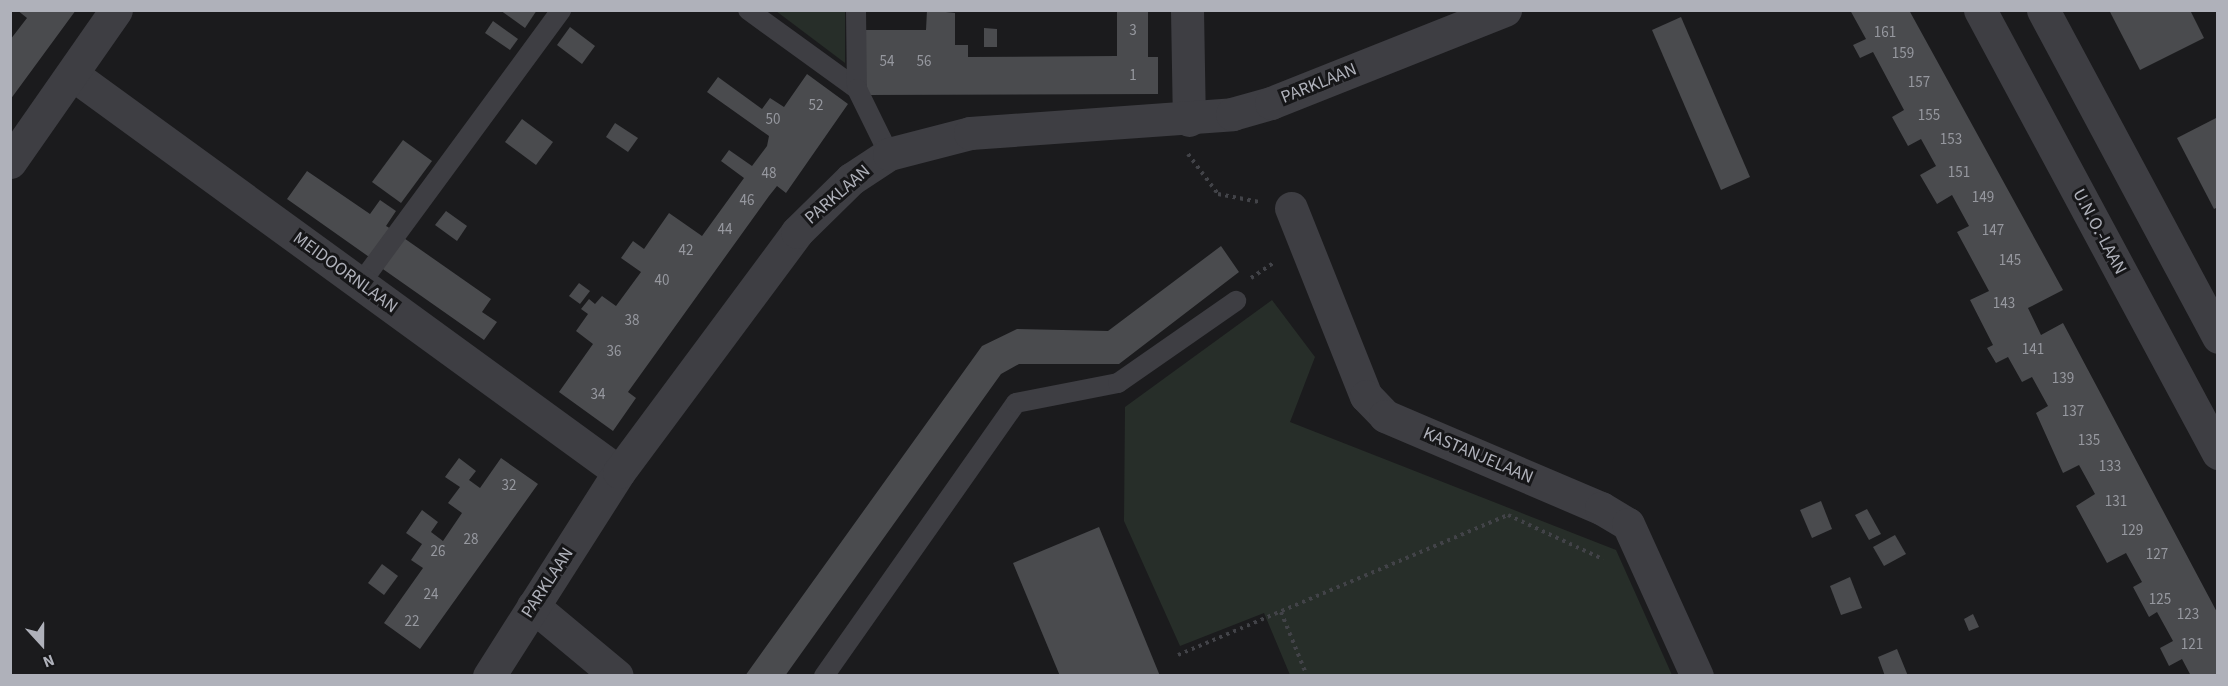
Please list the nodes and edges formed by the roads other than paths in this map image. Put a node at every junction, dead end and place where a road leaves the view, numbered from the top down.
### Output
1 (116, 10) edge
2 (561, 10) edge
3 (748, 10) edge
4 (856, 10) edge
5 (1187, 10) edge
6 (1505, 10) edge
7 (1980, 10) edge
8 (2043, 10) edge
9 (72, 74) junction
10 (857, 89) junction
11 (1181, 120) junction
12 (889, 154) junction
13 (10, 162) edge
14 (1291, 208) road end
15 (360, 284) junction
16 (1236, 301) road end
17 (2217, 337) edge
18 (2217, 453) edge
19 (619, 472) junction
20 (533, 606) junction
21 (489, 675) edge
22 (617, 675) edge
23 (824, 675) edge
24 (1697, 675) edge

1 - 9 street
2 - 15 lane
3 - 10 lane
4 - 10 lane
5 - 11 street
6 - 11 street, PARKLAAN
7 - 18 street, U.N.O.-LAAN
8 - 17 street
9 - 13 street
9 - 15 street, MEIDOORNLAAN
10 - 12 lane
11 - 12 street, PARKLAAN
12 - 19 street, PARKLAAN
14 - 24 street, KASTANJELAAN
15 - 19 street, MEIDOORNLAAN
16 - 23 lane
19 - 20 street, PARKLAAN
20 - 21 street, PARKLAAN
20 - 22 street

